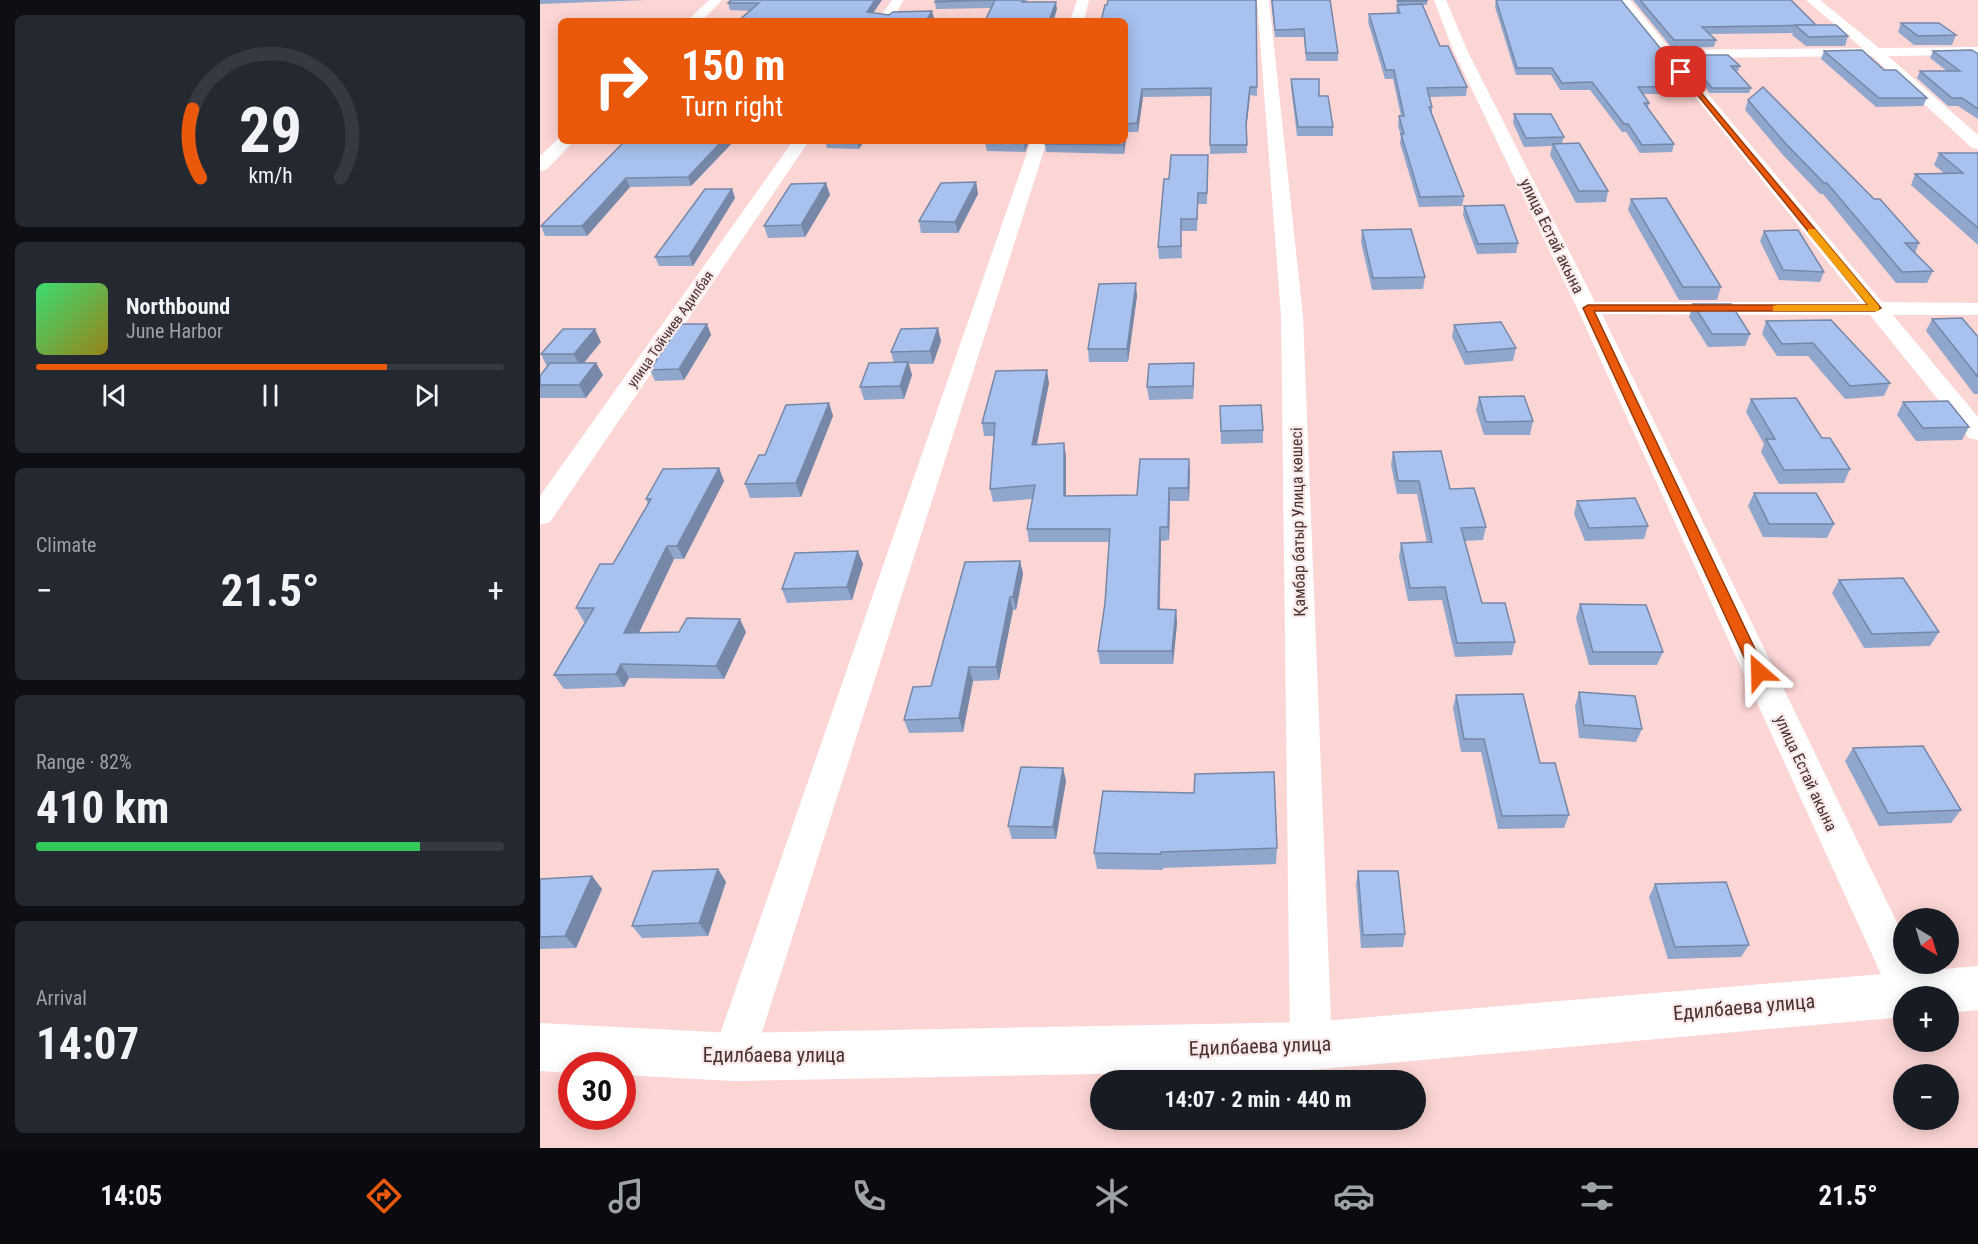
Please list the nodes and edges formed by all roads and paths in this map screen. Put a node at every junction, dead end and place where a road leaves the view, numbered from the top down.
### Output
1 (716, 0) edge
2 (898, 0) edge
3 (1083, 0) edge
4 (1263, 0) edge
5 (1440, 0) edge
6 (1623, 0) edge
7 (1812, 0) edge
8 (697, 18) edge
9 (886, 18) edge
10 (1078, 18) edge
11 (1873, 50) junction
12 (1978, 51) edge
13 (1666, 54) junction
14 (564, 144) edge
15 (799, 144) edge
16 (1038, 144) edge
17 (1978, 144) edge
18 (540, 166) edge
19 (1588, 308) junction
20 (1875, 308) junction
21 (1978, 309) edge
22 (1978, 432) edge
23 (540, 516) edge
24 (1907, 986) edge
25 (1978, 988) edge
26 (1959, 989) edge
27 (1893, 995) edge
28 (1311, 1046) junction
29 (540, 1047) edge
30 (733, 1057) junction

1 - 8 street
2 - 9 street
3 - 10 street
4 - 28 street, Қамбар батыр Улица көшесі
5 - 19 street, улица Естай акына
6 - 13 street
7 - 11 street
11 - 12 street
11 - 13 street
11 - 17 street
13 - 20 street
14 - 18 street
15 - 23 street, улица Тойчиев Адилбая
16 - 30 street
19 - 20 street
19 - 24 street, улица Естай акына
20 - 21 street
20 - 22 street
25 - 26 street, Едилбаева улица
27 - 28 street, Едилбаева улица
28 - 30 street, Едилбаева улица
29 - 30 street, Едилбаева улица

